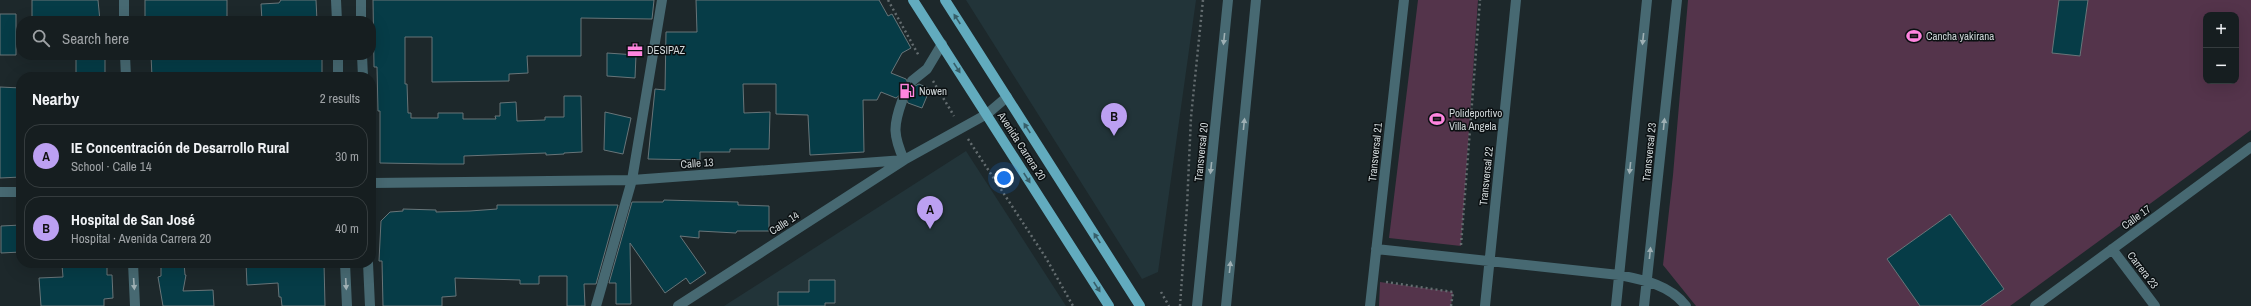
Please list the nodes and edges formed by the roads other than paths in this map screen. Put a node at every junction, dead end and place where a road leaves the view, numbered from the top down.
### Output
1 (124, 0) edge
2 (336, 0) edge
3 (361, 0) edge
4 (662, 0) edge
5 (913, 0) edge
6 (945, 0) edge
7 (1228, 0) edge
8 (1256, 0) edge
9 (1404, 0) edge
10 (1516, 0) edge
11 (1647, 0) edge
12 (1677, 0) edge
13 (124, 16) edge
14 (337, 16) edge
15 (361, 16) edge
16 (942, 44) junction
17 (125, 60) edge
18 (338, 60) edge
19 (362, 60) edge
20 (126, 72) edge
21 (338, 72) edge
22 (363, 72) edge
23 (912, 82) tunnel mouth
24 (1007, 97) junction
25 (902, 100) tunnel mouth
26 (987, 114) junction
27 (2251, 147) edge
28 (904, 160) junction
29 (632, 180) junction
30 (376, 183) edge
31 (0, 192) edge
32 (16, 192) edge
33 (1376, 249) junction
34 (2112, 249) junction
35 (1490, 261) junction
36 (132, 268) edge
37 (345, 268) edge
38 (368, 268) edge
39 (1619, 275) junction
40 (1647, 280) junction
41 (135, 306) edge
42 (347, 306) edge
43 (370, 306) edge
44 (596, 306) edge
45 (678, 306) edge
46 (1110, 306) edge
47 (1140, 306) edge
48 (1197, 306) edge
49 (1226, 306) edge
50 (1370, 306) edge
51 (1485, 306) edge
52 (1616, 306) edge
53 (1644, 306) edge
54 (1686, 306) edge
55 (2035, 306) edge
56 (2155, 306) edge

1 - 13 street
2 - 14 street
3 - 15 street
4 - 29 street
5 - 16 main road, Avenida Carrera 20
24 -> 6 main road, Avenida Carrera 20
7 -> 48 street, Transversal 20
49 -> 8 street
9 - 33 street, Transversal 21
10 - 35 street, Transversal 22
11 -> 39 street, Transversal 23
40 -> 12 street, Transversal 23
16 - 23 street
16 -> 26 main road, Avenida Carrera 20
17 - 20 street
18 - 21 street
19 - 22 street
24 - 26 street, Calle 13
47 -> 24 main road, Avenida Carrera 20
25 - 28 street
26 - 28 street, Calle 13
26 -> 46 main road, Avenida Carrera 20
27 - 34 street, Calle 17
28 - 29 street, Calle 13
28 - 45 street, Calle 14
29 - 30 street, Calle 13
29 - 44 street
31 - 32 street
33 - 35 street
33 - 50 street, Transversal 21
34 - 55 street, Calle 17
34 - 56 street, Carrera 23
35 - 39 street
35 - 51 street, Transversal 22
36 -> 41 street
37 -> 42 street
38 - 43 street
39 - 40 street
39 - 52 street, Transversal 23
40 - 53 street, Transversal 23
40 - 54 street

